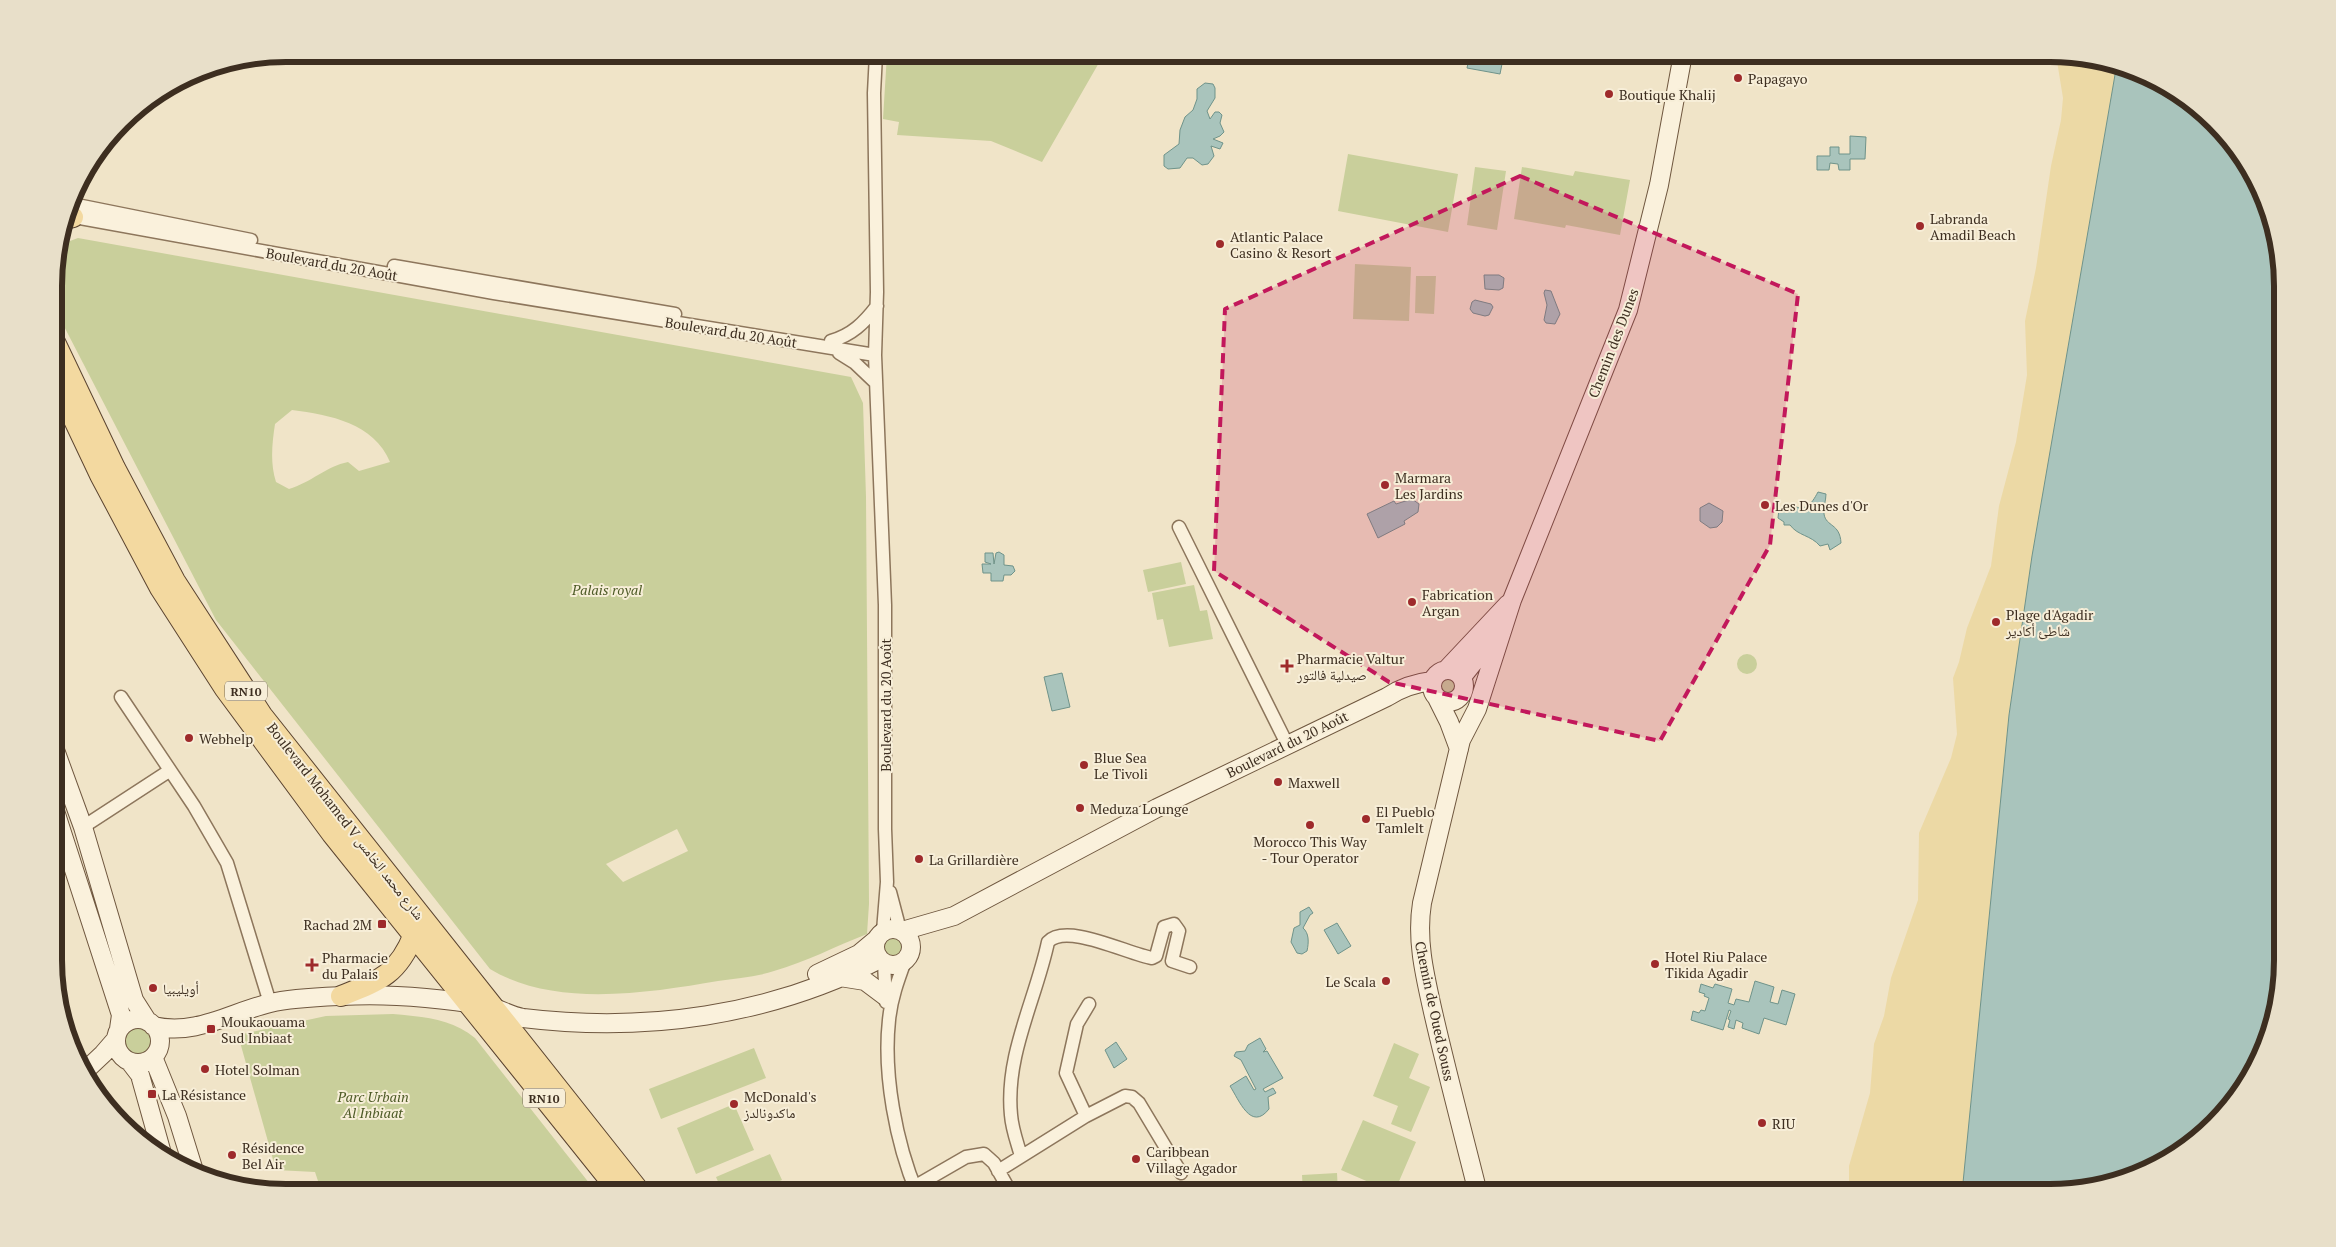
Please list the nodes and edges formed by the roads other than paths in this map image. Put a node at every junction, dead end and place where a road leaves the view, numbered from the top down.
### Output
1 (876, 62) edge
2 (1681, 62) edge
3 (74, 215) edge
4 (877, 306) junction
5 (831, 345) junction
6 (875, 352) junction
7 (62, 357) edge
8 (876, 384) junction
9 (62, 397) edge
10 (1179, 527) dead end
11 (168, 585) junction
12 (1512, 600) junction
13 (1505, 622) junction
14 (1454, 673) junction
15 (1434, 691) junction
16 (1483, 694) joint
17 (1461, 695) junction
18 (121, 698) dead end
19 (1287, 744) junction
20 (1460, 745) junction
21 (62, 769) edge
22 (169, 771) junction
23 (83, 826) junction
24 (62, 833) edge
25 (948, 918) junction
26 (890, 933) junction
27 (414, 934) junction
28 (907, 958) junction
29 (882, 961) junction
30 (1190, 966) dead end
31 (840, 977) junction
32 (341, 996) junction
33 (885, 996) junction
34 (466, 999) junction
35 (270, 1003) junction
36 (1089, 1004) dead end
37 (493, 1007) junction
38 (889, 1019) junction
39 (150, 1024) junction
40 (193, 1027) junction
41 (118, 1034) junction
42 (155, 1055) junction
43 (128, 1061) junction
44 (90, 1066) edge
45 (92, 1069) edge
46 (1086, 1116) junction
47 (160, 1145) edge
48 (1021, 1156) junction
49 (191, 1163) edge
50 (998, 1171) junction
51 (1181, 1173) dead end
52 (613, 1184) edge
53 (634, 1184) edge
54 (913, 1184) edge
55 (924, 1184) edge
56 (1006, 1184) edge
57 (1476, 1184) edge

1 - 4 street
2 - 12 street, Chemin des Dunes
3 - 5 street, Boulevard du 20 Août
4 - 5 street
4 - 6 street
5 - 6 street, Boulevard du 20 Août
5 - 8 street
6 - 8 street, Boulevard du 20 Août
7 - 11 main road, Boulevard Mohamed V شارع محمد الخامس / RN10
8 - 26 street, Boulevard du 20 Août
9 - 11 main road, Boulevard Mohamed V شارع محمد الخامس / RN10
10 - 19 street
11 - 27 main road, Boulevard Mohamed V شارع محمد الخامس / RN10
11 - 37 main road, Boulevard Mohamed V شارع محمد الخامس / RN10
12 - 13 street, Chemin des Dunes
12 - 14 street
13 - 14 street, Chemin des Dunes
13 - 16 street, Chemin des Dunes
14 - 15 street
14 - 17 street
15 - 17 street
15 - 19 street, Boulevard du 20 Août
15 - 20 street
16 - 20 street, Chemin de Oued Souss
17 - 20 street, Chemin de Oued Souss
18 - 22 street
19 - 25 street, Boulevard du 20 Août
20 - 57 street, Chemin de Oued Souss
21 - 23 street
22 - 23 street
22 - 35 street
23 - 39 street
24 - 41 street
25 - 26 street, Boulevard du 20 Août
25 - 28 street, Boulevard du 20 Août
26 - 28 street
26 - 29 street
26 - 37 street
27 - 32 main road
27 - 34 main road, Boulevard Mohamed V شارع محمد الخامس / RN10
28 - 29 street
28 - 38 street, Boulevard du 20 Août
29 - 31 street
29 - 33 street, Boulevard du 20 Août
30 - 48 street
31 - 33 street
31 - 37 street
32 - 34 street
32 - 35 street
33 - 38 street, Boulevard du 20 Août
34 - 37 street
34 - 52 main road, Boulevard Mohamed V شارع محمد الخامس / RN10
35 - 40 street
36 - 46 street
37 - 53 main road, Boulevard Mohamed V شارع محمد الخامس / RN10
38 - 54 street, Boulevard du 20 Août
39 - 40 street
39 - 41 street
39 - 42 street
40 - 42 street
41 - 43 street
41 - 44 street
42 - 43 street
42 - 49 street
43 - 45 street
43 - 47 street
46 - 48 street
46 - 51 street
48 - 50 street
50 - 55 street
50 - 56 street

